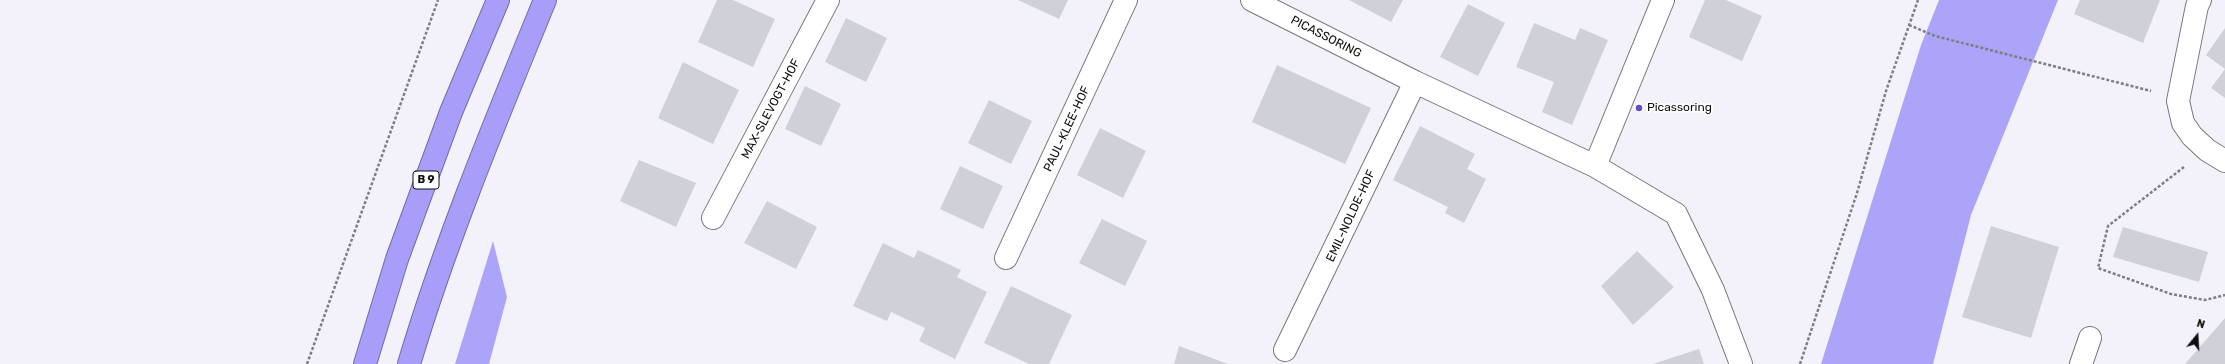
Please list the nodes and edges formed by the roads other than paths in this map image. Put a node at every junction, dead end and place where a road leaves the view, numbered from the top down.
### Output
1 (498, 0) edge
2 (545, 0) edge
3 (828, 0) edge
4 (1126, 0) edge
5 (1252, 0) edge
6 (1663, 0) edge
7 (2200, 0) edge
8 (1415, 82) junction
9 (2225, 161) edge
10 (1595, 166) junction
11 (713, 218) dead end
12 (1006, 258) dead end
13 (2090, 338) dead end
14 (1285, 350) dead end
15 (365, 364) edge
16 (409, 364) edge
17 (1741, 364) edge
18 (2081, 364) edge

1 - 15 highway, B 9
2 - 16 highway
3 - 11 street, MAX-SLEVOGT-HOF
4 - 12 street, PAUL-KLEE-HOF
5 - 8 street, PICASSORING
6 - 10 street
7 - 9 street
8 - 10 street, PICASSORING
8 - 14 street, EMIL-NOLDE-HOF
10 - 17 street, PICASSORING
13 - 18 street

